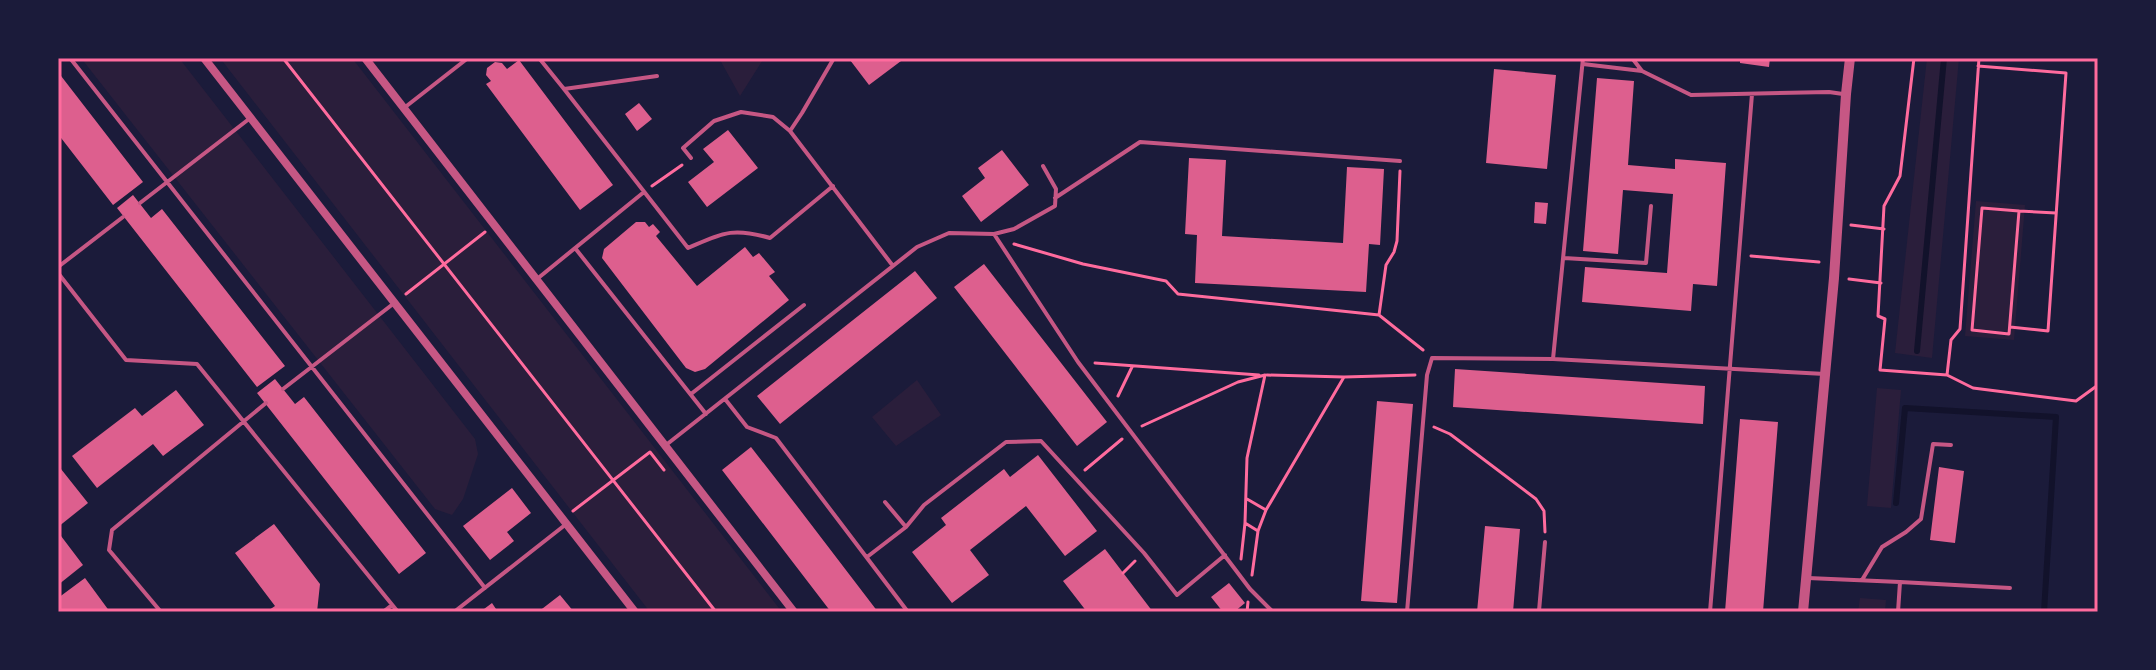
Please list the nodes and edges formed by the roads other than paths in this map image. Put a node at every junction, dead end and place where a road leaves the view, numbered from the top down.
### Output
1 (70, 58) edge
2 (204, 58) edge
3 (365, 58) edge
4 (468, 58) edge
5 (539, 58) edge
6 (834, 58) edge
7 (1632, 58) edge
8 (1850, 58) edge
9 (1583, 61) edge
10 (1642, 71) junction
11 (657, 76) dead end
12 (564, 89) junction
13 (1752, 94) junction
14 (1846, 94) junction
15 (404, 108) junction
16 (251, 117) junction
17 (790, 131) junction
18 (691, 158) road end
19 (1400, 161) road end
20 (1043, 166) dead end
21 (167, 182) junction
22 (833, 186) junction
23 (644, 192) junction
24 (1055, 198) junction
25 (140, 203) dead end
26 (1651, 206) dead end
27 (123, 217) dead end
28 (996, 237) junction
29 (575, 248) junction
30 (1564, 258) junction
31 (893, 266) junction
32 (58, 270) edge
33 (536, 279) junction
34 (395, 303) junction
35 (804, 305) dead end
36 (1553, 359) junction
37 (312, 367) junction
38 (1730, 370) junction
39 (1825, 374) junction
40 (283, 389) dead end
41 (691, 394) junction
42 (725, 399) junction
43 (266, 403) dead end
44 (706, 414) junction
45 (244, 421) junction
46 (665, 445) junction
47 (1951, 445) dead end
48 (885, 502) dead end
49 (566, 520) junction
50 (906, 527) junction
51 (1545, 542) road end
52 (1225, 555) junction
53 (867, 557) junction
54 (1806, 578) junction
55 (1862, 580) junction
56 (1900, 582) junction
57 (485, 588) junction
58 (2010, 588) dead end
59 (392, 605) junction
60 (1539, 611) edge
61 (161, 612) edge
62 (383, 612) edge
63 (398, 612) edge
64 (454, 612) edge
65 (635, 612) edge
66 (794, 612) edge
67 (908, 612) edge
68 (1273, 612) edge
69 (1407, 612) edge
70 (1555, 612) edge
71 (1710, 612) edge
72 (1803, 612) edge
73 (1898, 612) edge

1 - 21 lane
2 - 16 street
3 - 15 street
4 - 15 lane
5 - 12 lane
6 - 17 lane
7 - 10 lane
8 - 14 street
9 - 10 lane
9 - 30 lane
10 - 13 lane
11 - 12 lane
12 - 23 lane
13 - 14 lane
13 - 38 lane
14 - 39 street
15 - 33 street
16 - 21 lane
16 - 34 street
17 - 18 lane
17 - 22 lane
19 - 24 lane
20 - 24 lane
21 - 25 lane
21 - 37 lane
22 - 23 lane
22 - 31 lane
23 - 29 lane
24 - 28 lane
26 - 30 lane
27 - 32 lane
28 - 31 lane
28 - 52 lane
29 - 33 lane
29 - 41 lane
30 - 36 lane
31 - 42 lane
32 - 45 lane
33 - 46 street
34 - 37 lane
34 - 49 street
35 - 41 lane
36 - 38 lane
36 - 69 lane
37 - 40 lane
37 - 57 lane
38 - 39 lane
38 - 71 lane
39 - 54 street
41 - 44 lane
42 - 44 lane
42 - 53 lane
43 - 45 lane
44 - 46 lane
45 - 59 lane
45 - 61 lane
46 - 66 street
47 - 55 lane
48 - 50 lane
49 - 57 lane
49 - 65 street
50 - 52 lane
50 - 53 lane
51 - 60 lane
52 - 68 lane
53 - 67 lane
54 - 55 lane
54 - 72 street
55 - 56 lane
56 - 58 lane
56 - 73 lane
57 - 64 lane
59 - 62 lane
59 - 63 lane
60 - 70 lane

